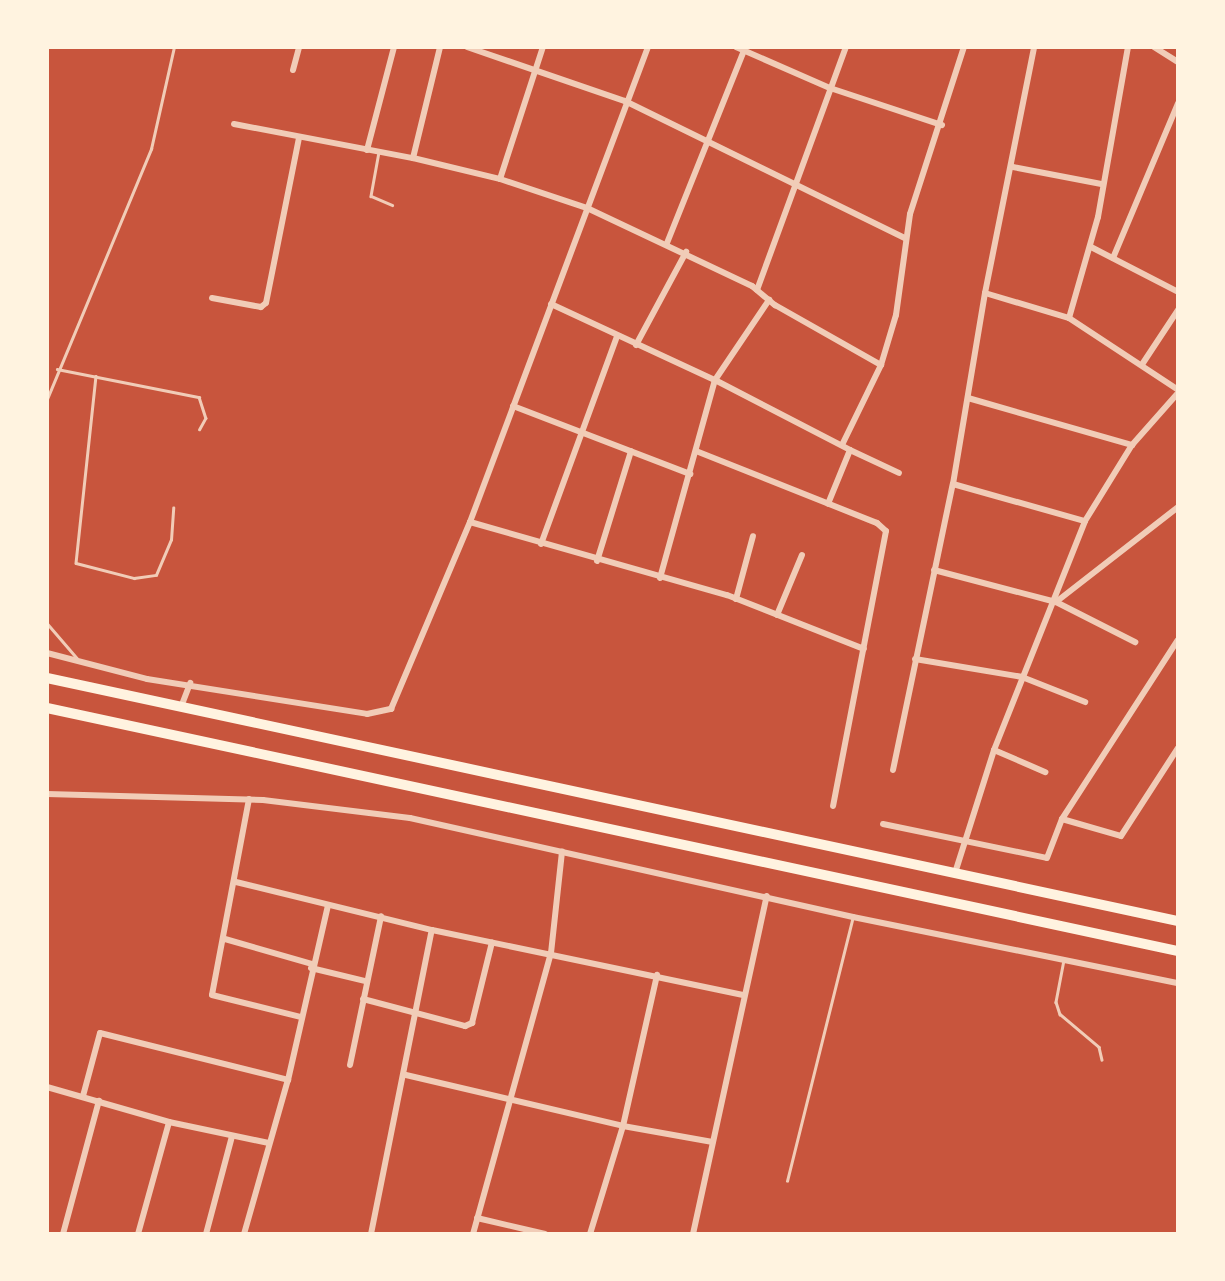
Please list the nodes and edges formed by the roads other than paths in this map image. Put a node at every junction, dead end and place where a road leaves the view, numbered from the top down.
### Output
1 (174, 47) edge
2 (299, 47) edge
3 (394, 47) edge
4 (440, 47) edge
5 (467, 47) edge
6 (543, 47) edge
7 (648, 47) edge
8 (736, 47) edge
9 (846, 47) edge
10 (964, 47) edge
11 (1034, 47) edge
12 (1128, 47) edge
13 (1154, 47) edge
14 (744, 49) edge
15 (1178, 62) edge
16 (535, 69) junction
17 (293, 70) dead end
18 (830, 88) junction
19 (625, 101) junction
20 (1178, 103) edge
21 (234, 124) dead end
22 (942, 125) junction
23 (299, 138) junction
24 (707, 142) junction
25 (367, 150) junction
26 (379, 152) junction
27 (413, 158) junction
28 (1013, 167) junction
29 (500, 179) junction
30 (1101, 184) junction
31 (794, 186) junction
32 (392, 205) dead end
33 (587, 208) junction
34 (905, 238) junction
35 (667, 243) junction
36 (1091, 247) junction
37 (686, 252) junction
38 (1114, 258) junction
39 (757, 290) junction
40 (1178, 292) edge
41 (985, 293) junction
42 (212, 299) dead end
43 (769, 300) junction
44 (551, 304) junction
45 (1178, 310) edge
46 (1069, 318) junction
47 (617, 336) junction
48 (636, 345) junction
49 (1143, 363) junction
50 (881, 365) junction
51 (57, 369) junction
52 (96, 376) junction
53 (715, 380) junction
54 (1178, 392) edge
55 (968, 398) junction
56 (47, 399) edge
57 (513, 406) junction
58 (200, 429) dead end
59 (580, 432) junction
60 (842, 445) junction
61 (1132, 445) junction
62 (850, 450) junction
63 (696, 451) junction
64 (631, 452) junction
65 (899, 473) dead end
66 (690, 474) junction
67 (953, 484) junction
68 (828, 504) junction
69 (173, 508) dead end
70 (1178, 508) edge
71 (1085, 521) junction
72 (470, 522) junction
73 (753, 536) dead end
74 (541, 544) junction
75 (802, 555) dead end
76 (597, 561) junction
77 (934, 570) junction
78 (660, 578) junction
79 (736, 599) junction
80 (1056, 601) junction
81 (776, 615) junction
82 (47, 623) edge
83 (1178, 640) edge
84 (1135, 642) dead end
85 (864, 649) junction
86 (47, 653) edge
87 (915, 659) junction
88 (79, 661) junction
89 (1022, 677) junction
90 (47, 678) edge
91 (190, 684) junction
92 (1085, 702) dead end
93 (181, 707) junction
94 (47, 708) edge
95 (1178, 748) edge
96 (994, 750) junction
97 (893, 770) dead end
98 (1045, 772) dead end
99 (47, 794) edge
100 (249, 799) junction
101 (833, 806) dead end
102 (1062, 819) junction
103 (883, 824) dead end
104 (963, 843) junction
105 (562, 852) junction
106 (956, 873) junction
107 (236, 882) junction
108 (766, 897) junction
109 (328, 905) junction
110 (381, 916) junction
111 (853, 917) junction
112 (1178, 921) edge
113 (432, 930) junction
114 (225, 939) junction
115 (492, 943) junction
116 (1178, 951) edge
117 (551, 953) junction
118 (1064, 960) junction
119 (312, 966) junction
120 (657, 975) junction
121 (365, 981) junction
122 (1178, 983) edge
123 (744, 995) junction
124 (363, 999) junction
125 (417, 1012) junction
126 (301, 1017) junction
127 (1102, 1060) dead end
128 (350, 1065) dead end
129 (406, 1075) junction
130 (288, 1080) junction
131 (47, 1087) edge
132 (83, 1096) junction
133 (99, 1101) junction
134 (514, 1101) junction
135 (169, 1122) junction
136 (623, 1126) junction
137 (232, 1136) junction
138 (713, 1142) junction
139 (269, 1143) junction
140 (787, 1181) dead end
141 (477, 1218) junction
142 (64, 1234) edge
143 (138, 1234) edge
144 (206, 1234) edge
145 (244, 1234) edge
146 (371, 1234) edge
147 (473, 1234) edge
148 (545, 1234) edge
149 (590, 1234) edge
150 (693, 1234) edge

1 - 51 lane
2 - 17 street
3 - 25 street
4 - 27 street
5 - 16 street
6 - 16 street
7 - 19 street
8 - 14 street
9 - 18 street
10 - 22 street
11 - 28 street
12 - 30 street
13 - 15 street
14 - 18 street
14 - 24 street
16 - 19 street
16 - 29 street
18 - 22 street
18 - 31 street
19 - 24 street
19 - 33 street
20 - 38 street
21 - 23 street
22 - 34 street
23 - 25 street
23 - 42 street
24 - 31 street
24 - 35 street
25 - 26 street
26 - 27 street
26 - 32 lane
27 - 29 street
28 - 30 street
28 - 41 street
29 - 33 street
30 - 36 street
31 - 34 street
31 - 39 street
33 - 35 street
33 - 44 street
34 - 50 street
35 - 37 street
36 - 38 street
36 - 46 street
37 - 39 street
37 - 48 street
38 - 40 street
39 - 43 street
41 - 46 street
41 - 55 street
43 - 50 street
43 - 53 street
44 - 47 street
44 - 57 street
45 - 49 street
46 - 49 street
47 - 48 street
47 - 59 street
48 - 53 street
49 - 54 street
50 - 60 street
51 - 52 lane
51 - 56 lane
52 - 58 lane
52 - 69 lane
53 - 60 street
53 - 63 street
54 - 61 street
55 - 61 street
55 - 67 street
57 - 59 street
57 - 72 street
59 - 64 street
59 - 74 street
60 - 62 street
61 - 71 street
62 - 65 street
62 - 68 street
63 - 66 street
63 - 68 street
64 - 66 street
64 - 76 street
66 - 78 street
67 - 71 street
67 - 77 street
68 - 85 street
70 - 80 street
71 - 80 street
72 - 74 street
72 - 91 street
73 - 79 street
74 - 76 street
75 - 81 street
76 - 78 street
77 - 80 street
77 - 87 street
78 - 79 street
79 - 81 street
80 - 84 street
80 - 89 street
81 - 85 street
82 - 88 lane
83 - 102 street
85 - 101 street
86 - 88 street
87 - 89 street
87 - 97 street
88 - 91 street
89 - 92 street
89 - 96 street
90 - 93 highway
91 - 93 street
93 - 106 highway
94 - 116 highway
95 - 102 street
96 - 98 street
96 - 104 street
99 - 100 street
100 - 105 street
100 - 107 street
102 - 104 street
103 - 104 street
104 - 106 street
105 - 108 street
105 - 117 street
106 - 112 highway
107 - 109 street
107 - 114 street
108 - 111 street
108 - 123 street
109 - 110 street
109 - 119 street
110 - 113 street
110 - 121 street
111 - 118 street
111 - 140 lane
113 - 115 street
113 - 125 street
114 - 119 street
114 - 126 street
115 - 117 street
115 - 125 street
117 - 120 street
117 - 134 street
118 - 122 street
118 - 127 lane
119 - 121 street
119 - 126 street
120 - 123 street
120 - 136 street
121 - 124 street
123 - 138 street
124 - 125 street
124 - 128 street
125 - 129 street
126 - 130 street
129 - 134 street
129 - 146 street
130 - 132 street
130 - 139 street
131 - 132 street
132 - 133 street
133 - 135 street
133 - 142 street
134 - 136 street
134 - 141 street
135 - 137 street
135 - 143 street
136 - 138 street
136 - 149 street
137 - 139 street
137 - 144 street
138 - 150 street
139 - 145 street
141 - 147 street
141 - 148 street

